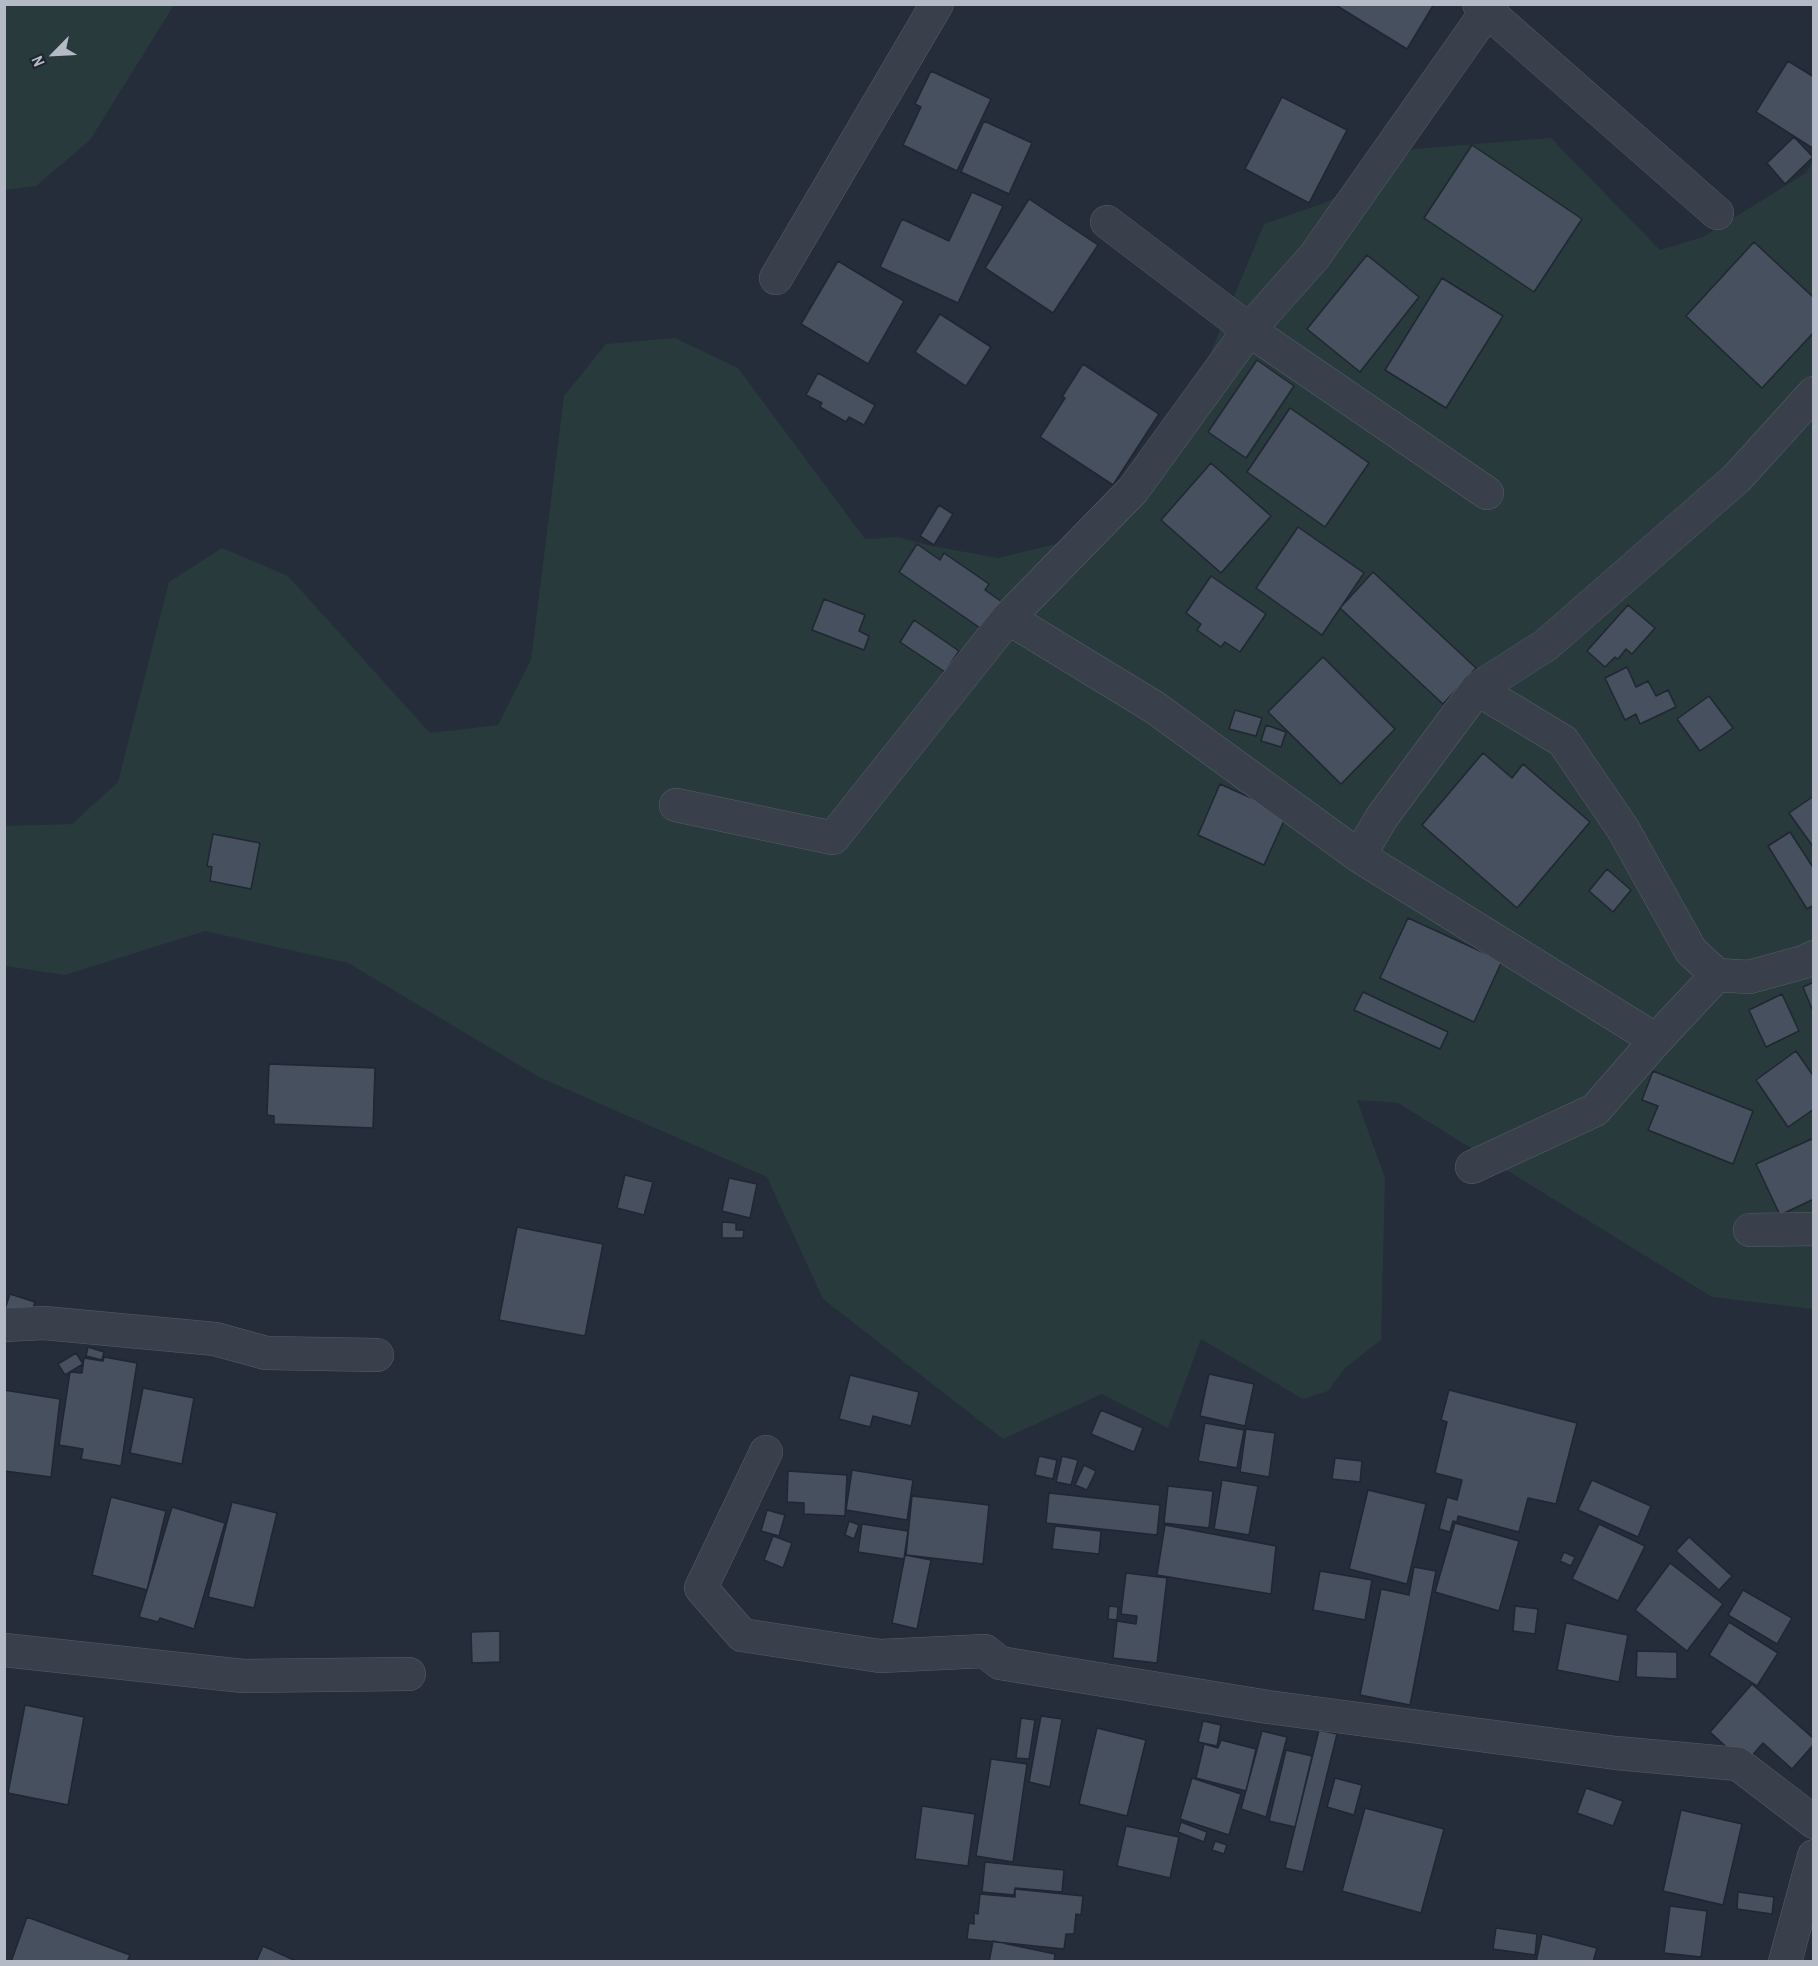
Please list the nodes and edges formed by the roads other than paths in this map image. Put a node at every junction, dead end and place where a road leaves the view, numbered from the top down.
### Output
1 (937, 4) edge
2 (1486, 6) edge
3 (1717, 213) dead end
4 (1107, 222) dead end
5 (776, 278) dead end
6 (1249, 330) junction
7 (1814, 393) edge
8 (1487, 493) dead end
9 (1008, 618) junction
10 (1477, 689) junction
11 (676, 805) dead end
12 (1359, 856) junction
13 (1814, 957) edge
14 (1717, 975) junction
15 (1656, 1040) junction
16 (1472, 1167) dead end
17 (1814, 1228) edge
18 (1750, 1230) dead end
19 (4, 1326) edge
20 (376, 1355) dead end
21 (766, 1452) dead end
22 (4, 1650) edge
23 (409, 1674) dead end
24 (1814, 1822) edge
25 (1814, 1856) edge
26 (1785, 1962) edge

1 - 5 street
2 - 3 street
2 - 6 street
4 - 6 street
6 - 8 street
6 - 9 street
7 - 10 street
9 - 11 street
9 - 12 street
10 - 12 street
10 - 14 street
12 - 15 street
13 - 14 street
14 - 15 street
15 - 16 street
17 - 18 street
19 - 20 street
21 - 24 street
22 - 23 street
25 - 26 street

